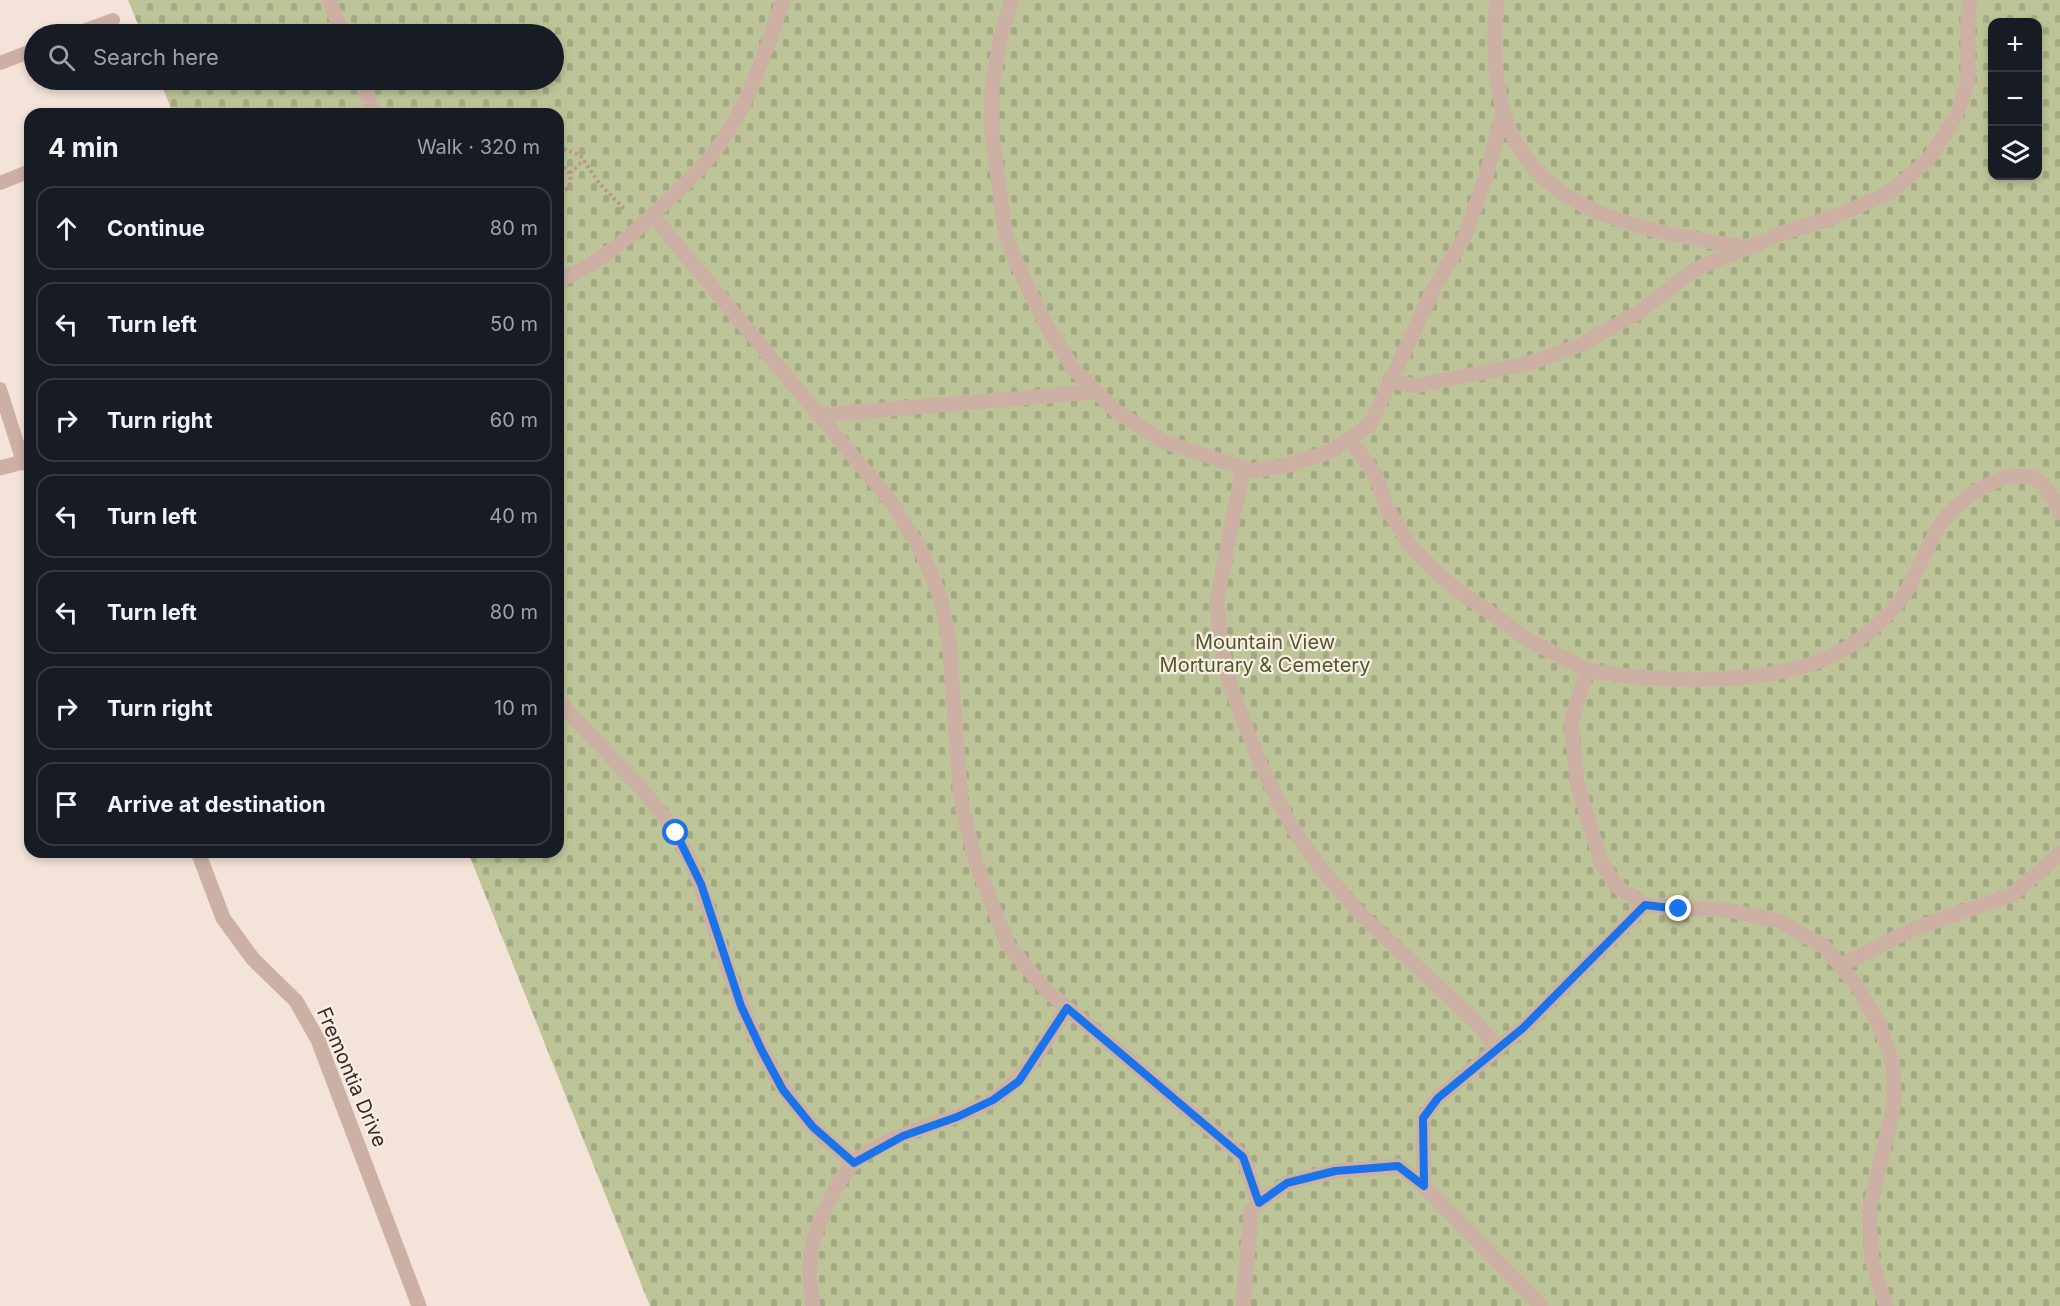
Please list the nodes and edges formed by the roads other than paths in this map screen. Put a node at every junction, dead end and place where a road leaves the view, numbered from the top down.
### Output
1 (329, 0) edge
2 (783, 0) edge
3 (1012, 0) edge
4 (1497, 0) edge
5 (1971, 0) edge
6 (113, 20) dead end
7 (102, 24) edge
8 (339, 24) edge
9 (24, 54) edge
10 (0, 63) edge
11 (365, 90) edge
12 (373, 108) edge
13 (1504, 111) junction
14 (24, 173) edge
15 (0, 183) edge
16 (652, 215) junction
17 (1746, 247) junction
18 (564, 277) edge
19 (1391, 381) junction
20 (0, 389) edge
21 (1097, 392) junction
22 (819, 416) junction
23 (1350, 439) junction
24 (24, 456) edge
25 (24, 464) edge
26 (0, 468) edge
27 (1243, 468) junction
28 (2060, 513) edge
29 (1587, 670) junction
30 (564, 706) edge
31 (2060, 853) edge
32 (200, 858) edge
33 (1645, 905) junction
34 (1840, 966) junction
35 (1067, 1008) junction
36 (1498, 1048) junction
37 (854, 1163) junction
38 (1424, 1186) junction
39 (1259, 1203) junction
40 (419, 1306) edge
41 (813, 1306) edge
42 (1243, 1306) edge
43 (1541, 1306) edge
44 (1886, 1306) edge

1 - 8 street
2 - 16 street
3 - 21 street
4 - 13 street
5 - 17 street
6 - 7 lane
9 - 10 lane
11 - 12 street
13 - 17 street
13 - 19 street
14 - 15 lane
16 - 18 street
16 - 22 street
17 - 19 street
19 - 23 street
20 - 24 lane
21 - 22 street
21 - 27 street
22 - 35 street
23 - 27 street
23 - 29 street
25 - 26 street
27 - 36 street
28 - 29 street
29 - 33 street
30 - 37 street
31 - 34 street
32 - 40 street, Fremontia Drive
33 - 34 street
33 - 36 street
34 - 44 street
35 - 37 street
35 - 39 street
36 - 38 street
37 - 41 street
38 - 39 street
38 - 43 street
39 - 42 street

